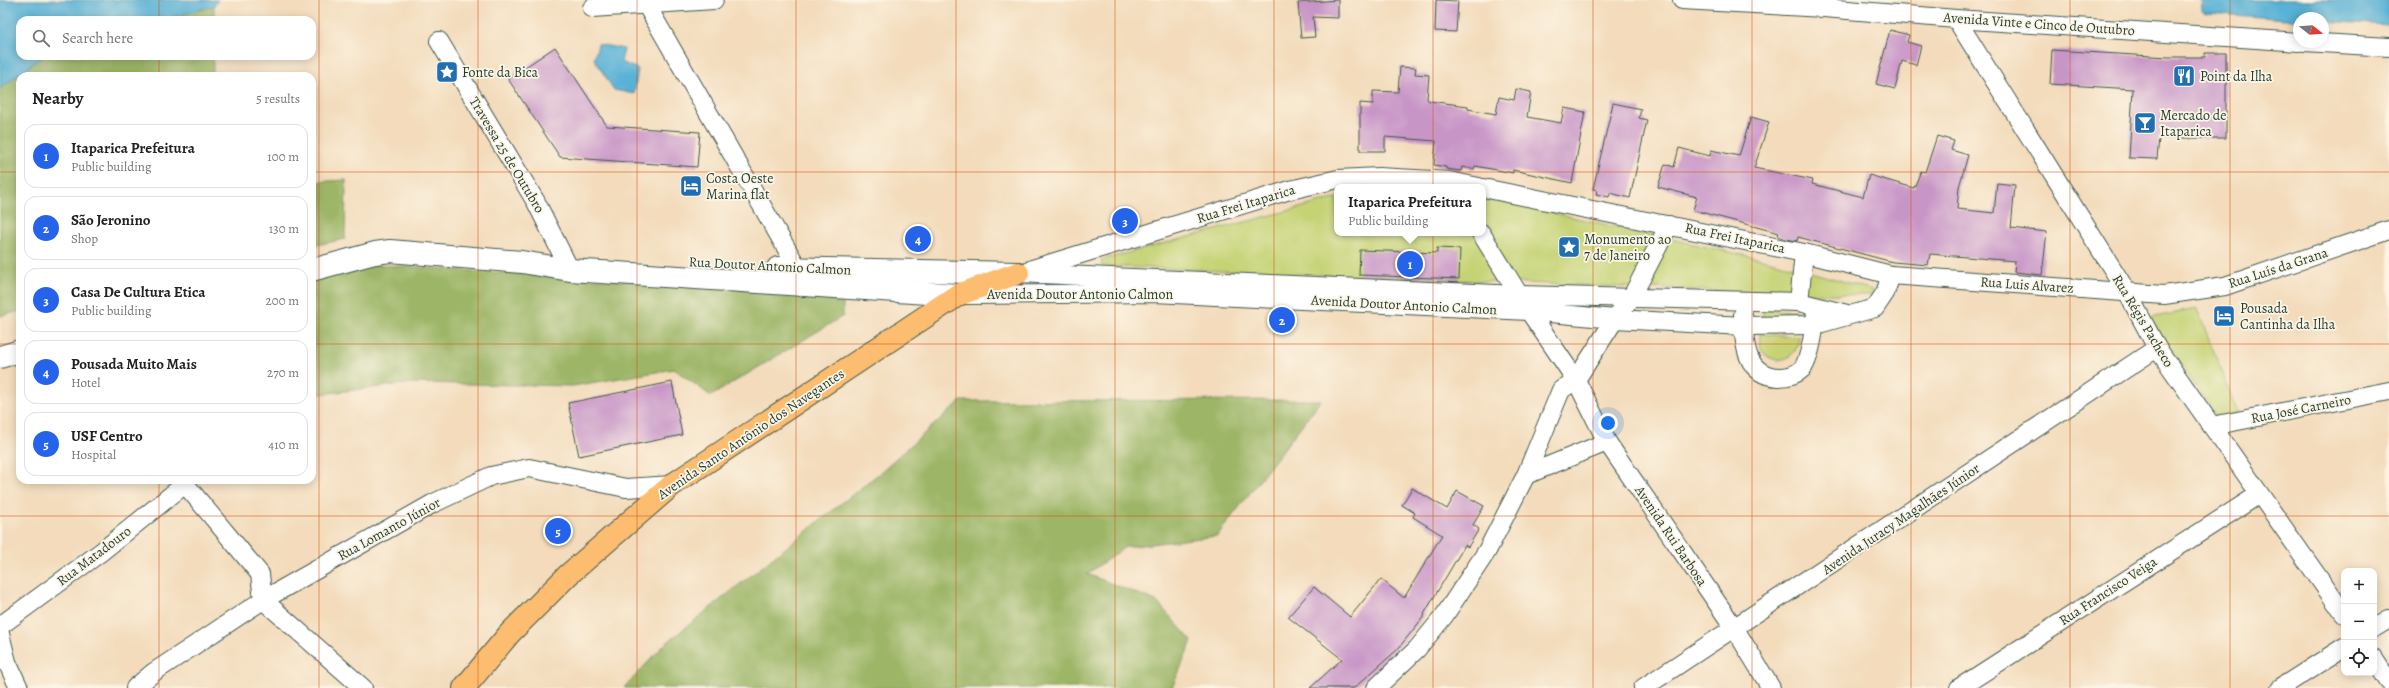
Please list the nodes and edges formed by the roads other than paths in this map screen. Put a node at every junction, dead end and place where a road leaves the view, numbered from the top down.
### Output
1 (714, 0) edge
2 (1682, 0) edge
3 (647, 6) junction
4 (592, 8) dead end
5 (1956, 19) junction
6 (439, 41) dead end
7 (2293, 42) edge
8 (2329, 43) edge
9 (2389, 47) edge
10 (1451, 184) edge
11 (1486, 189) edge
12 (1669, 225) junction
13 (2389, 230) edge
14 (1483, 236) edge
15 (1804, 253) junction
16 (566, 263) junction
17 (316, 269) edge
18 (1018, 273) junction
19 (1891, 275) junction
20 (803, 277) junction
21 (1155, 286) junction
22 (1292, 291) junction
23 (2127, 292) junction
24 (958, 295) junction
25 (1519, 295) junction
26 (2164, 295) joint
27 (1631, 298) junction
28 (1743, 301) junction
29 (1798, 302) junction
30 (1816, 306) junction
31 (1528, 311) junction
32 (1848, 314) junction
33 (1615, 319) junction
34 (1815, 325) junction
35 (1744, 326) junction
36 (2157, 348) junction
37 (16, 352) edge
38 (0, 357) edge
39 (1576, 380) junction
40 (2389, 391) edge
41 (2212, 426) junction
42 (1607, 442) junction
43 (1526, 475) junction
44 (672, 485) junction
45 (2258, 495) junction
46 (262, 600) junction
47 (2341, 610) edge
48 (2389, 619) edge
49 (0, 626) edge
50 (2377, 626) edge
51 (1735, 629) junction
52 (0, 634) edge
53 (2341, 649) edge
54 (2377, 664) edge
55 (2389, 682) edge
56 (19, 688) edge
57 (136, 688) edge
58 (363, 688) edge
59 (464, 688) edge
60 (1376, 688) edge
61 (1643, 688) edge
62 (1771, 688) edge
63 (1959, 688) edge
64 (2280, 688) edge

1 - 3 street
2 - 5 street, Avenida Vinte e Cinco de Outubro
3 - 4 street
3 - 20 street
5 - 7 street, Avenida Vinte e Cinco de Outubro
5 - 23 street, Rua Régis Pacheco
6 - 16 street, Travessa 25 de Outubro
8 - 9 street
10 - 18 street, Rua Frei Itaparica
11 - 12 street, Rua Frei Itaparica
12 - 15 street, Rua Frei Itaparica
12 - 27 street
13 - 26 street, Rua Luís da Grana
14 - 25 street, Avenida Rui Barbosa
15 - 19 street, Rua Frei Itaparica
15 - 29 street
16 - 17 street, Rua Doutor Antonio Calmon
16 - 20 street, Rua Doutor Antonio Calmon
18 - 20 street, Rua Doutor Antonio Calmon
18 - 21 street, Avenida Doutor Antonio Calmon
18 - 24 main road, Avenida Santo Antônio dos Navegantes
19 - 23 street, Rua Luis Alvarez
19 - 32 street, Avenida Doutor Antonio Calmon
20 - 24 street, Rua Doutor Antonio Calmon
21 - 22 street, Avenida Doutor Antonio Calmon
21 - 24 street, Avenida Doutor Antonio Calmon
22 - 25 street, Avenida Doutor Antonio Calmon
22 - 31 street, Avenida Doutor Antonio Calmon
23 - 26 street, Rua Luis Alvarez
23 - 36 street, Rua Régis Pacheco
24 - 44 main road, Avenida Santo Antônio dos Navegantes
25 - 27 street, Avenida Doutor Antonio Calmon
25 - 31 street, Avenida Rui Barbosa
27 - 28 street, Avenida Doutor Antonio Calmon
27 - 33 street
28 - 29 street, Avenida Doutor Antonio Calmon
28 - 35 street
29 - 30 street, Avenida Doutor Antonio Calmon
30 - 32 street, Avenida Doutor Antonio Calmon
30 - 34 street
31 - 33 street, Avenida Doutor Antonio Calmon
31 - 39 street, Avenida Rui Barbosa
32 - 34 street, Avenida Doutor Antonio Calmon
33 - 35 street, Avenida Doutor Antonio Calmon
33 - 39 street
34 - 35 street, Avenida Doutor Antonio Calmon
34 - 35 street
36 - 41 street, Rua Régis Pacheco
36 - 51 street, Avenida Juracy Magalhães Júnior
37 - 38 street
39 - 42 street, Avenida Rui Barbosa
39 - 43 street
40 - 41 street, Rua José Carneiro
41 - 45 street, Rua Régis Pacheco
42 - 43 street
42 - 51 street, Avenida Rui Barbosa
43 - 60 street
44 - 46 street, Rua Lomanto Júnior
44 - 59 main road, Avenida Santo Antônio dos Navegantes
45 - 47 street, Rua Régis Pacheco
45 - 63 street, Rua Francisco Veiga
46 - 49 street, Rua Matadouro
46 - 57 street, Rua Lomanto Júnior
46 - 58 street
48 - 50 street
51 - 61 street, Avenida Juracy Magalhães Júnior
51 - 62 street, Avenida Rui Barbosa
52 - 56 street
53 - 64 street
54 - 55 street

